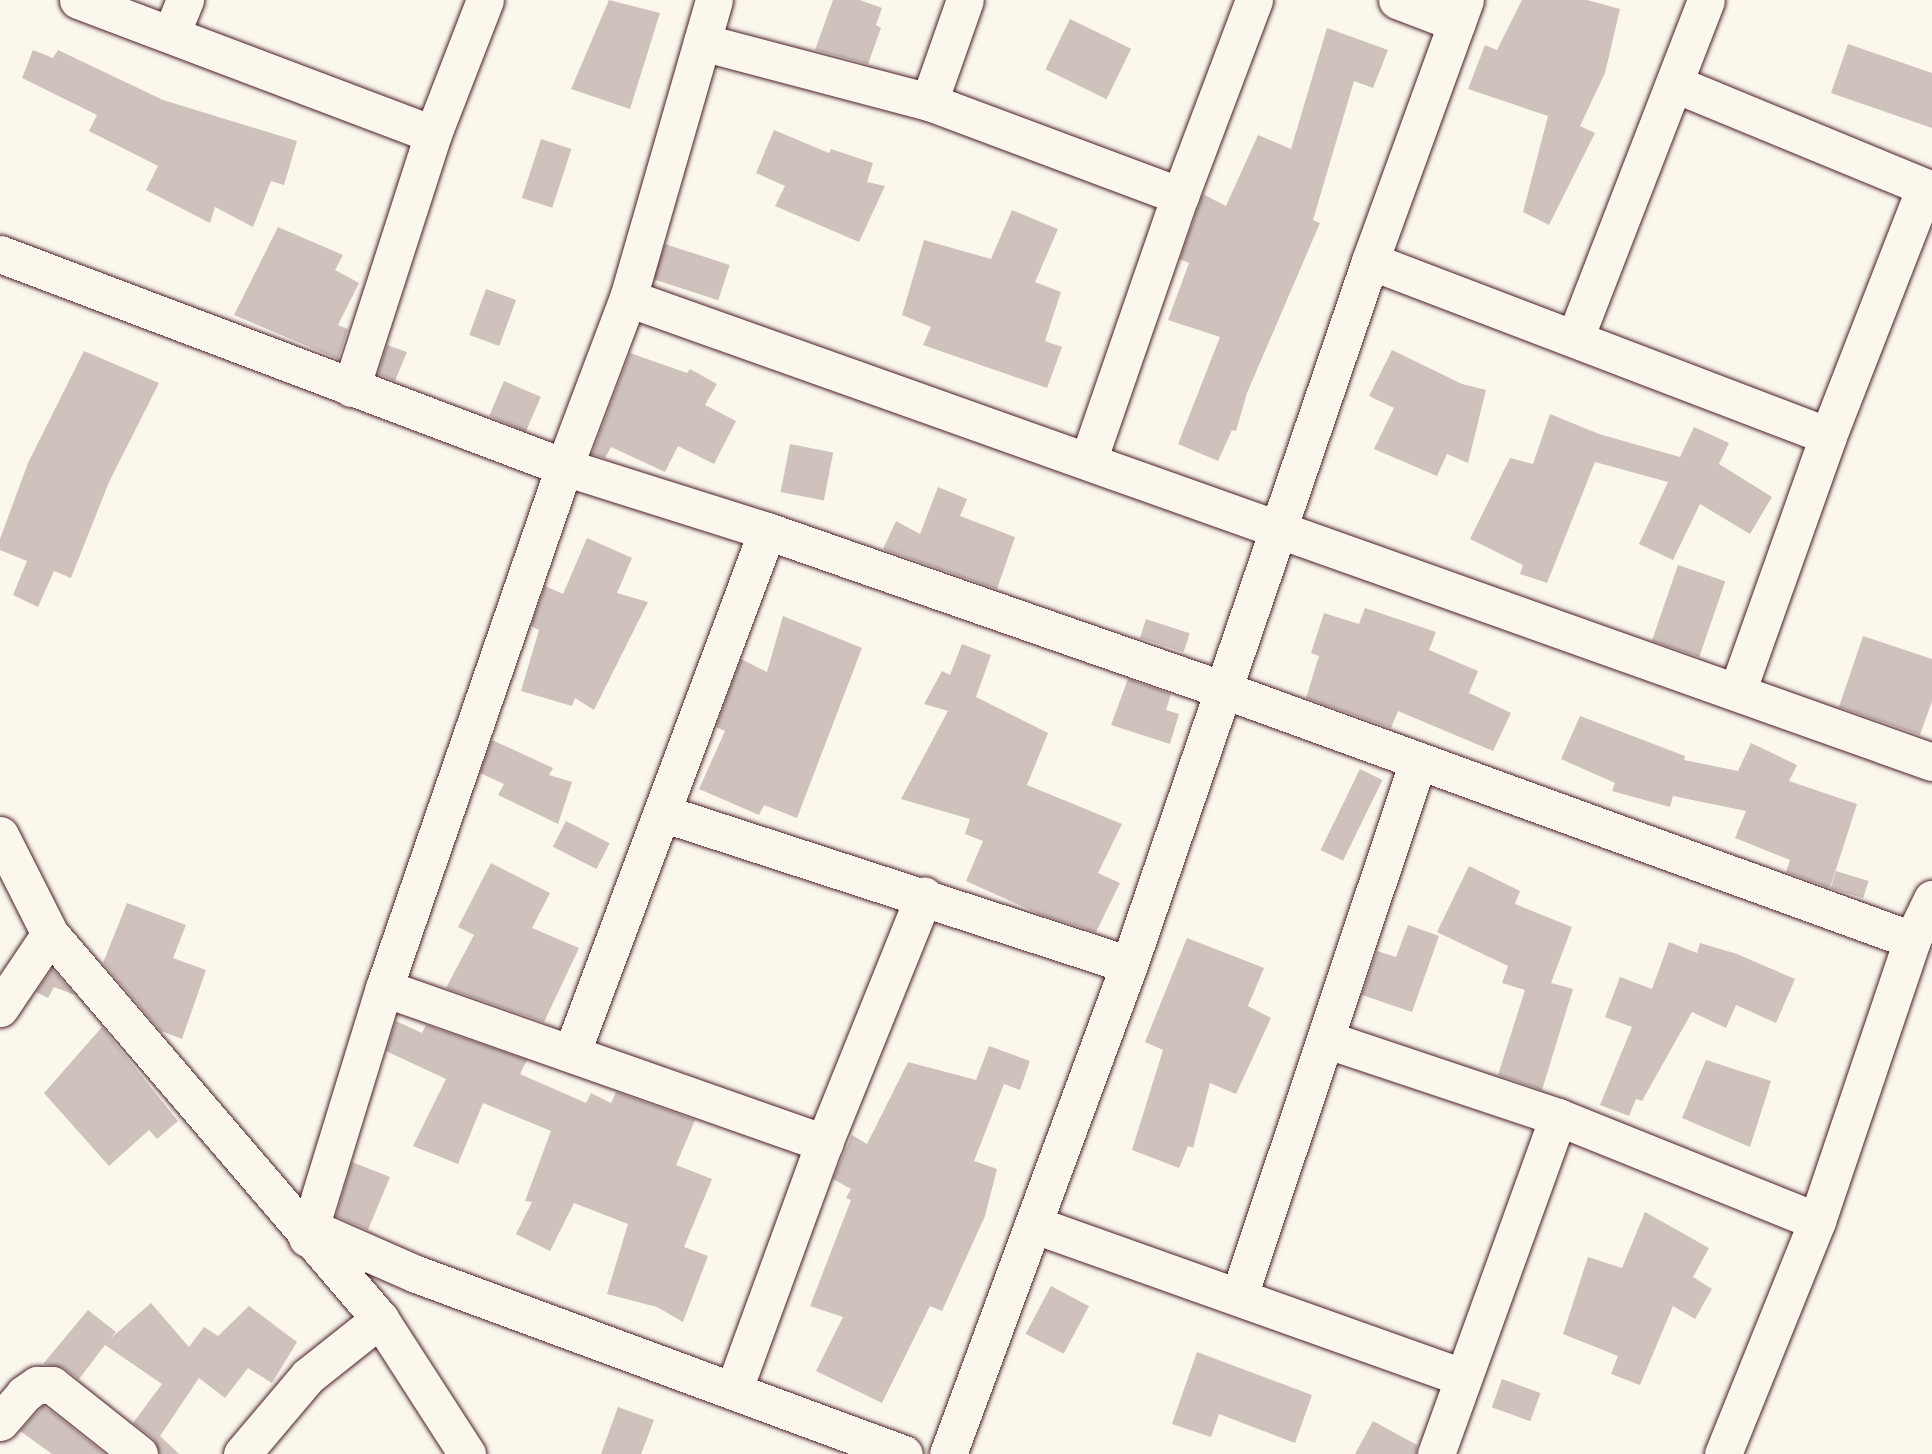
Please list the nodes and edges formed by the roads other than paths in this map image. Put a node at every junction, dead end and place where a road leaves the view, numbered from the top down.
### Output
1 (78, 0) edge
2 (485, 0) edge
3 (714, 0) edge
4 (965, 0) edge
5 (1254, 0) edge
6 (1397, 0) edge
7 (1706, 0) edge
8 (1461, 11) edge
9 (178, 16) edge
10 (702, 42) junction
11 (1675, 84) junction
12 (929, 102) junction
13 (433, 134) junction
14 (1929, 188) edge
15 (1180, 196) junction
16 (0, 254) edge
17 (1370, 261) junction
18 (628, 298) junction
19 (1575, 338) junction
20 (351, 388) junction
21 (1828, 436) junction
22 (1088, 461) junction
23 (564, 467) junction
24 (1278, 527) junction
25 (768, 531) junction
26 (1224, 690) junction
27 (1737, 692) junction
28 (1418, 761) junction
29 (1932, 762) edge
30 (662, 813) junction
31 (0, 835) edge
32 (924, 895) junction
33 (1932, 900) edge
34 (50, 934) junction
35 (1912, 940) junction
36 (1129, 965) junction
37 (384, 988) junction
38 (0, 1008) edge
39 (1328, 1040) junction
40 (572, 1052) junction
41 (1558, 1117) junction
42 (824, 1143) junction
43 (1816, 1221) junction
44 (1035, 1225) junction
45 (309, 1233) junction
46 (1239, 1296) junction
47 (380, 1319) junction
48 (1463, 1377) junction
49 (734, 1389) junction
50 (0, 1422) edge
51 (139, 1454) edge
52 (242, 1454) edge
53 (467, 1454) edge
54 (904, 1454) edge
55 (948, 1454) edge
56 (1436, 1454) edge
57 (1723, 1454) edge

1 - 9 street
2 - 13 street
3 - 10 street
4 - 12 street
5 - 15 street
6 - 8 street
7 - 11 street
8 - 17 street
9 - 13 street
10 - 12 street
10 - 18 street
11 - 14 street
11 - 19 street
12 - 15 street
13 - 20 street
14 - 21 street
15 - 22 street
16 - 20 street
17 - 19 street
17 - 24 street
18 - 22 street
18 - 23 street
19 - 21 street
20 - 23 street
21 - 27 street
22 - 24 street
23 - 25 street
23 - 37 street
24 - 26 street
24 - 27 street
25 - 26 street
25 - 30 street
26 - 28 street
26 - 36 street
27 - 29 street
28 - 35 street
28 - 39 street
30 - 32 street
30 - 40 street
31 - 34 street
32 - 36 street
32 - 42 street
33 - 35 street
34 - 38 street
34 - 45 street
35 - 43 street
36 - 44 street
37 - 40 street
37 - 45 street
39 - 41 street
39 - 46 street
40 - 42 street
41 - 43 street
41 - 48 street
42 - 49 street
43 - 57 street
44 - 46 street
44 - 55 street
45 - 47 street
45 - 49 street
46 - 48 street
47 - 52 street
47 - 53 street
48 - 56 street
49 - 54 street
50 - 51 street

